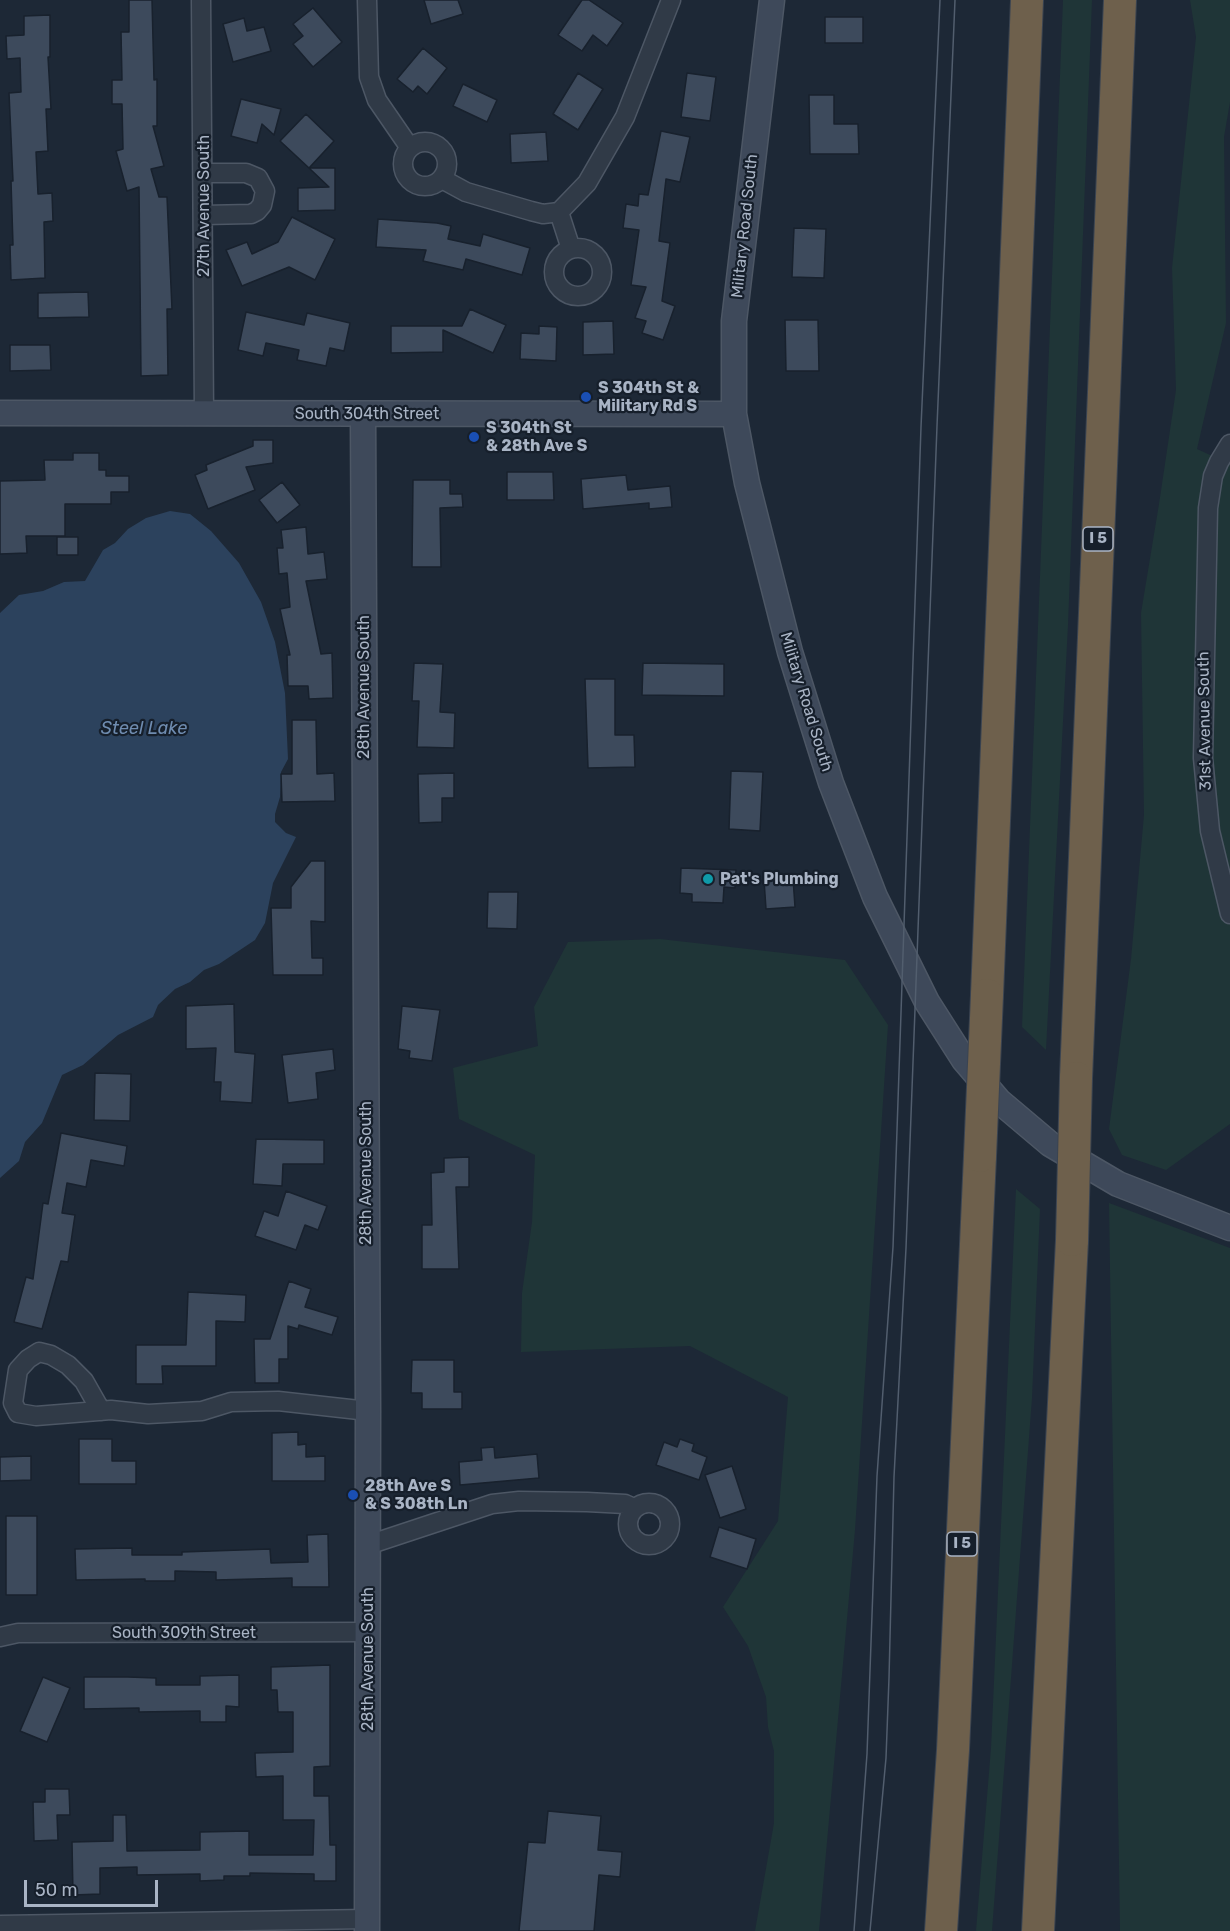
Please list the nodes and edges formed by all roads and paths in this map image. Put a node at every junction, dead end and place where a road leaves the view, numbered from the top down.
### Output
1 (201, 0) edge
2 (367, 0) edge
3 (670, 0) edge
4 (771, 0) edge
5 (1027, 0) edge
6 (1120, 0) edge
7 (410, 148) junction
8 (204, 173) junction
9 (442, 179) junction
10 (559, 212) junction
11 (204, 215) junction
12 (571, 249) dead end
13 (0, 413) edge
14 (204, 413) junction
15 (363, 414) junction
16 (734, 414) junction
17 (1230, 444) edge
18 (1230, 914) edge
19 (1230, 1228) edge
20 (101, 1411) junction
21 (368, 1411) junction
22 (634, 1508) dead end
23 (368, 1545) junction
24 (368, 1632) junction
25 (0, 1637) edge
26 (0, 1924) edge
27 (367, 1925) edge
28 (941, 1931) edge
29 (1038, 1931) edge

1 - 8 street, 27th Avenue South
2 - 7 street
3 - 10 street
4 - 16 street, Military Road South
5 - 28 highway, I 5, bridge
6 - 29 highway, I 5, bridge
7 - 9 street
7 - 9 street
8 - 11 street, 27th Avenue South
8 - 11 street
9 - 10 street
10 - 12 street
11 - 14 street, 27th Avenue South
13 - 14 street, South 304th Street
14 - 15 street, South 304th Street
15 - 16 street, South 304th Street
15 - 21 street, 28th Avenue South
16 - 19 street, Military Road South
17 - 18 street, 31st Avenue South
20 - 20 street
20 - 21 street
21 - 23 street, 28th Avenue South
22 - 23 street
23 - 24 street, 28th Avenue South
24 - 25 street, South 309th Street
24 - 27 street, 28th Avenue South
26 - 27 street

